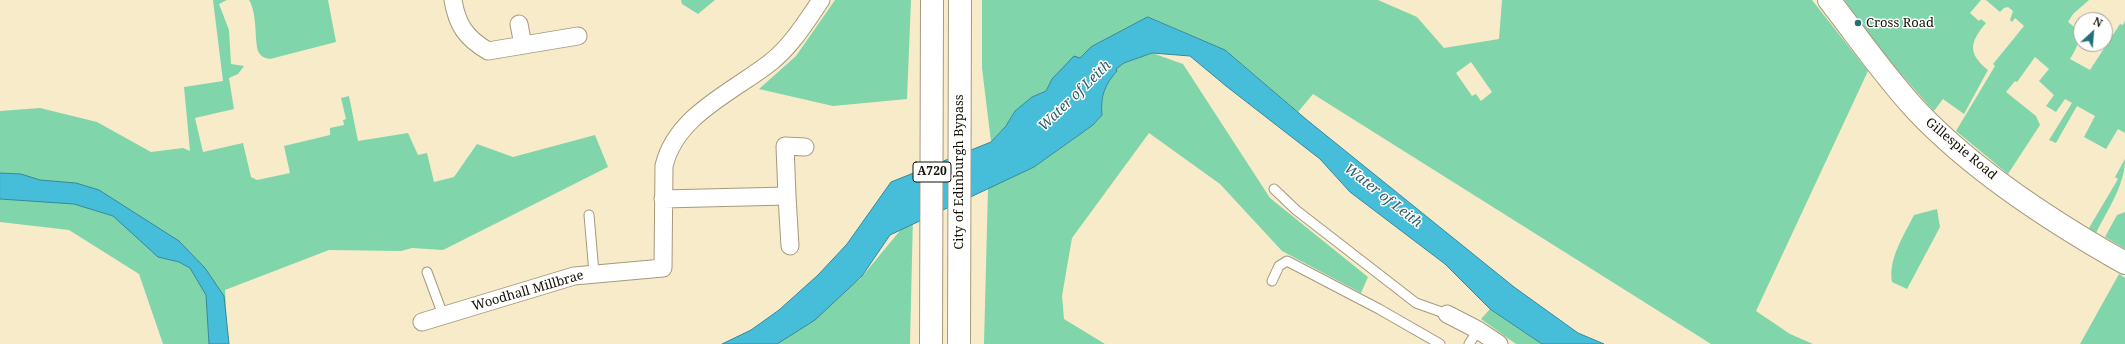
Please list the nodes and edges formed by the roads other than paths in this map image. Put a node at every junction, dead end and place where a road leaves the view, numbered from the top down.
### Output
1 (453, 0) edge
2 (821, 0) edge
3 (932, 0) edge
4 (960, 0) edge
5 (1830, 0) edge
6 (519, 24) dead end
7 (578, 36) dead end
8 (523, 45) junction
9 (805, 147) dead end
10 (1274, 189) dead end
11 (786, 196) junction
12 (662, 199) junction
13 (589, 214) dead end
14 (790, 246) dead end
15 (2125, 263) edge
16 (427, 272) dead end
17 (594, 273) junction
18 (1272, 281) dead end
19 (1447, 314) joint
20 (443, 315) junction
21 (422, 322) dead end
22 (1473, 337) edge
23 (931, 344) edge
24 (959, 344) edge
25 (1440, 344) edge
26 (1499, 344) edge

1 - 8 street
2 - 12 street, Woodhall Millbrae
3 - 23 main road, City of Edinburgh Bypass / A720
4 - 24 main road, City of Edinburgh Bypass / A720
5 - 15 main road, Gillespie Road
6 - 8 street
7 - 8 street
9 - 11 street
10 - 19 lane
11 - 12 street
11 - 14 street
12 - 17 street, Woodhall Millbrae
13 - 17 lane
16 - 20 lane
17 - 20 street, Woodhall Millbrae
18 - 25 lane
19 - 22 street
20 - 21 street, Woodhall Millbrae
22 - 26 street

